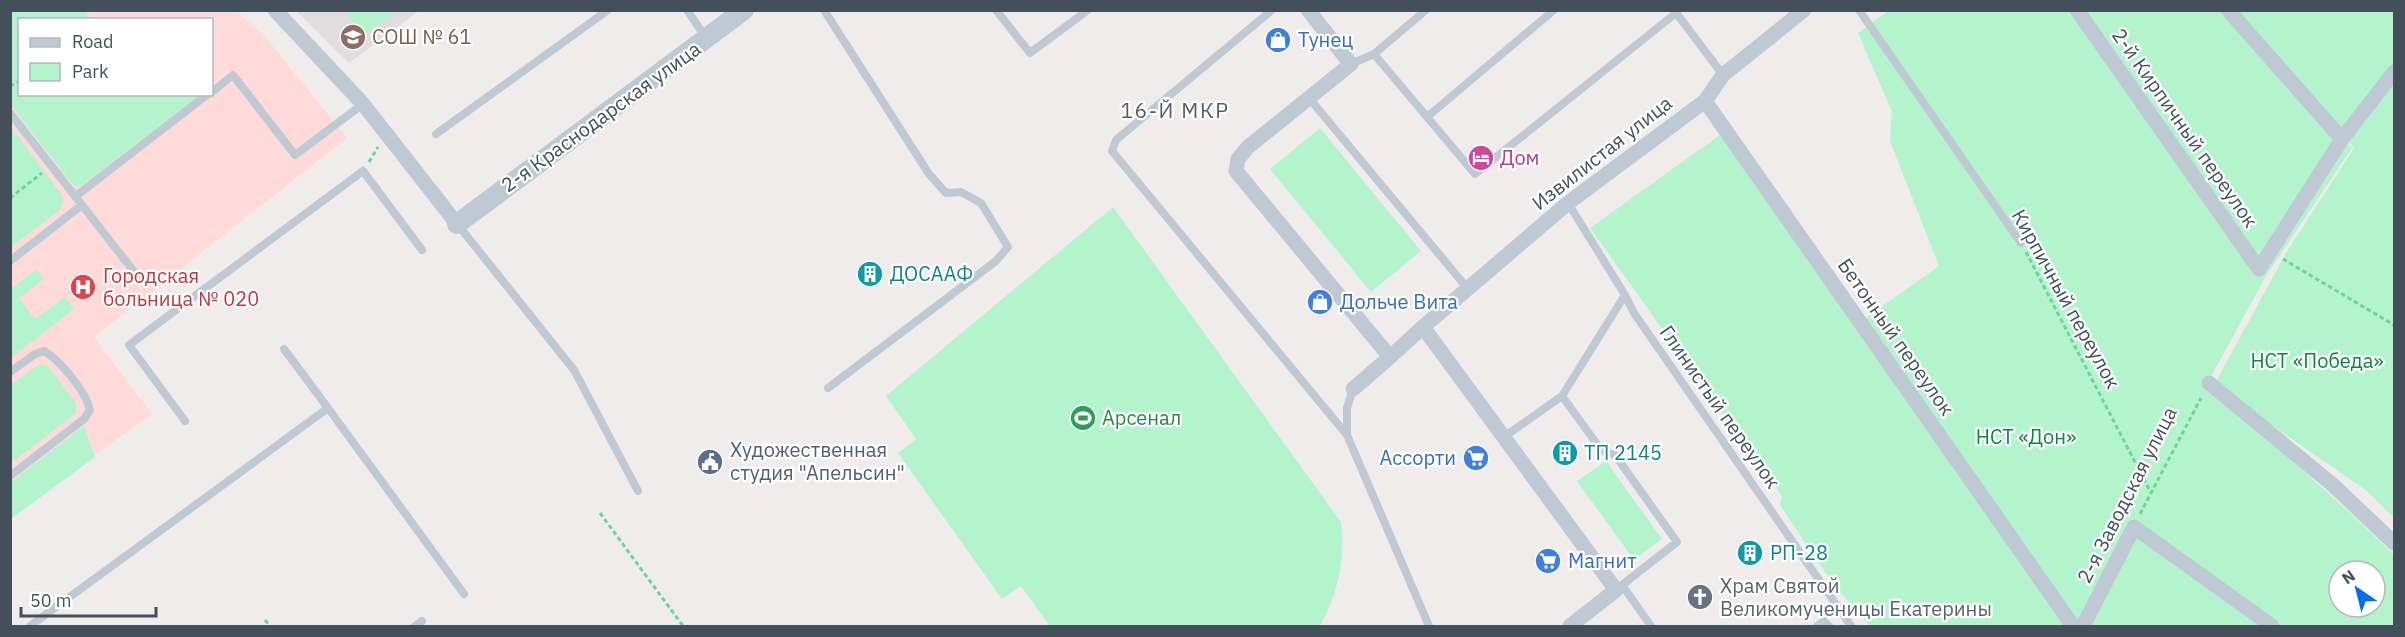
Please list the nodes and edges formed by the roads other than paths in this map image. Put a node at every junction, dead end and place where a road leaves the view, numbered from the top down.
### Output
1 (275, 10) edge
2 (608, 10) edge
3 (687, 10) edge
4 (744, 10) edge
5 (824, 10) edge
6 (996, 10) edge
7 (1088, 10) edge
8 (1272, 10) edge
9 (1308, 10) edge
10 (1426, 10) edge
11 (1554, 10) edge
12 (1804, 10) edge
13 (1859, 10) edge
14 (2077, 10) edge
15 (2228, 10) edge
16 (1675, 11) edge
17 (707, 39) junction
18 (1374, 54) junction
19 (1351, 64) junction
20 (2394, 72) edge
21 (1723, 75) junction
22 (213, 91) edge
23 (206, 96) edge
24 (1309, 98) junction
25 (1705, 100) junction
26 (363, 104) junction
27 (10, 113) edge
28 (1427, 117) junction
29 (436, 134) dead end
30 (2342, 139) junction
31 (76, 196) junction
32 (1568, 203) junction
33 (82, 205) junction
34 (457, 224) junction
35 (2021, 243) road end
36 (422, 250) dead end
37 (10, 261) edge
38 (139, 278) dead end
39 (1468, 289) junction
40 (1625, 295) junction
41 (1423, 327) junction
42 (284, 349) dead end
43 (1390, 357) junction
44 (10, 372) edge
45 (2209, 383) road end
46 (828, 387) dead end
47 (1353, 389) joint
48 (1562, 396) junction
49 (328, 408) junction
50 (185, 421) dead end
51 (1347, 435) junction
52 (1504, 437) junction
53 (10, 476) edge
54 (638, 491) dead end
55 (2394, 543) edge
56 (1619, 587) junction
57 (464, 594) dead end
58 (423, 621) dead end
59 (30, 627) edge
60 (415, 627) edge
61 (1429, 627) edge
62 (1570, 627) edge
63 (1651, 627) edge
64 (1817, 627) edge
65 (1829, 627) edge
66 (1851, 627) edge
67 (2073, 627) edge
68 (2083, 627) edge
69 (2272, 627) edge

1 - 26 street
2 - 29 lane
3 - 17 lane
4 - 17 street, 2-я Краснодарская улица
5 - 46 lane
6 - 7 lane
8 - 51 lane
9 - 19 street
10 - 18 lane
11 - 28 lane
12 - 21 street, Извилистая улица
13 - 35 lane, Кирпичный переулок
14 - 30 street, 2-й Кирпичный переулок
15 - 30 street
16 - 21 lane
16 - 28 lane
17 - 34 street, 2-я Краснодарская улица
18 - 19 lane
18 - 28 lane
19 - 24 street
20 - 30 street
21 - 25 street, Извилистая улица
22 - 26 lane
23 - 31 lane
24 - 39 lane
24 - 43 street
25 - 32 street, Извилистая улица
25 - 67 street, Бетонный переулок
26 - 34 street
27 - 31 lane
31 - 33 lane
32 - 39 street, Извилистая улица
32 - 40 lane, Глинистый переулок
33 - 37 lane
33 - 38 lane
34 - 54 lane
36 - 50 lane
39 - 41 street, Извилистая улица
40 - 48 lane
40 - 66 lane, Глинистый переулок
41 - 43 street, Извилистая улица
41 - 52 street
42 - 49 lane
43 - 47 street, Извилистая улица
44 - 53 lane
45 - 55 street
47 - 51 lane
48 - 52 lane
48 - 56 lane
49 - 57 lane
49 - 59 lane
51 - 61 lane
52 - 56 street
56 - 62 street
56 - 63 lane
58 - 60 lane
64 - 65 lane
68 - 69 street, 2-я Заводская улица

